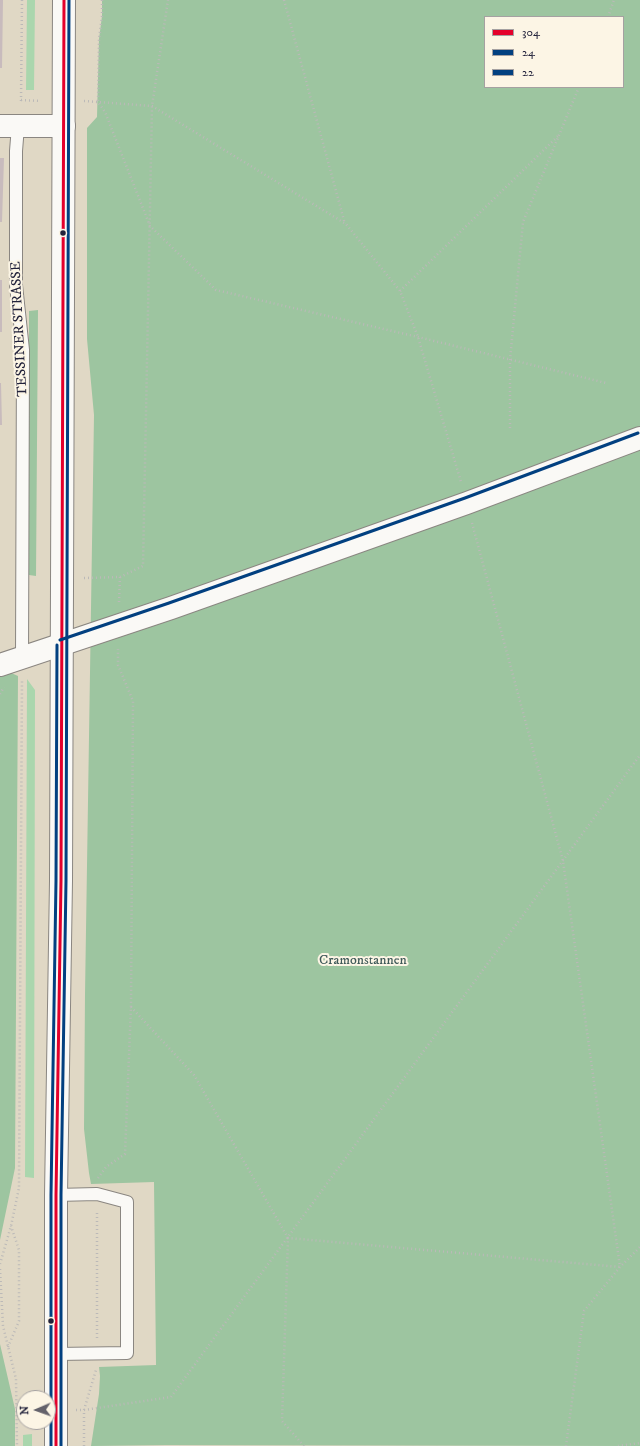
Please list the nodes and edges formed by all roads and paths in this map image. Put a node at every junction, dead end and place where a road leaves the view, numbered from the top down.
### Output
1 (22, 0) edge
2 (64, 0) edge
3 (102, 0) edge
4 (168, 0) edge
5 (284, 0) edge
6 (614, 0) edge
7 (608, 16) edge
8 (579, 88) edge
9 (152, 106) junction
10 (9, 126) edge
11 (64, 126) junction
12 (560, 134) junction
13 (346, 224) junction
14 (150, 226) junction
15 (400, 291) junction
16 (418, 337) junction
17 (510, 360) junction
18 (606, 384) dead end
19 (510, 428) dead end
20 (640, 438) edge
21 (467, 503) junction
22 (120, 577) dead end
23 (62, 645) junction
24 (10, 662) edge
25 (118, 665) dead end
26 (640, 755) edge
27 (563, 861) junction
28 (131, 1006) junction
29 (97, 1194) junction
30 (56, 1195) junction
31 (11, 1226) junction
32 (288, 1238) junction
33 (640, 1247) edge
34 (0, 1264) edge
35 (620, 1267) junction
36 (0, 1269) edge
37 (8, 1347) junction
38 (56, 1354) junction
39 (97, 1354) junction
40 (17, 1390) edge
41 (84, 1410) junction
42 (18, 1430) edge
43 (640, 1443) edge
44 (18, 1446) edge
45 (56, 1446) edge
46 (84, 1446) edge
47 (304, 1446) edge
48 (566, 1446) edge
49 (618, 1446) edge

1 - 10 path
2 - 11 main road
3 - 14 path
4 - 9 path
5 - 13 path
6 - 7 path
8 - 12 path
9 - 13 path
9 - 14 path
10 - 11 main road
10 - 24 lane, TESSINER STRASSE
11 - 23 main road
12 - 15 path
12 - 17 path
13 - 15 path
14 - 16 path
14 - 22 path
15 - 16 path
16 - 17 path
16 - 21 path
17 - 18 path
17 - 19 path
20 - 21 main road
21 - 23 main road
21 - 27 path
23 - 24 main road
23 - 30 main road
24 - 31 path
25 - 28 path
26 - 27 path
27 - 32 path
27 - 35 path
28 - 29 path
28 - 32 path
29 - 30 lane
29 - 39 path
29 - 39 lane
30 - 38 main road
31 - 34 path
31 - 37 path
32 - 35 path
32 - 41 path
32 - 47 path
33 - 35 path
35 - 48 path
36 - 37 path
37 - 40 path
38 - 39 lane
38 - 45 main road
39 - 41 path
41 - 46 path
42 - 44 path
43 - 49 path

